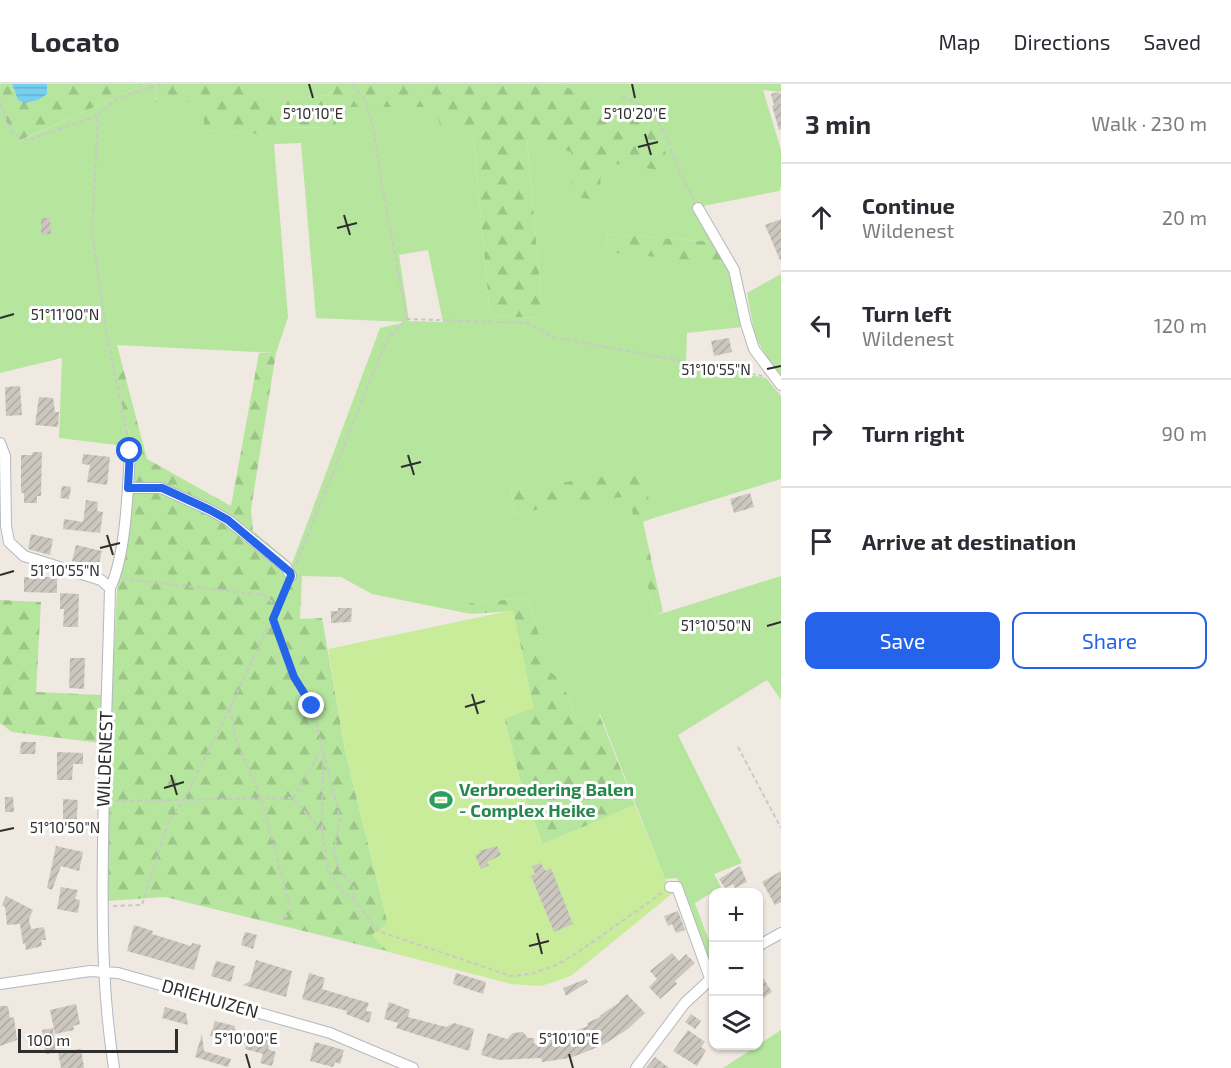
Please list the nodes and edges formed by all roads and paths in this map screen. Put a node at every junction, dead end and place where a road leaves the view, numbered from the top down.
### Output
1 (161, 84) edge
2 (353, 84) edge
3 (622, 97) dead end
4 (0, 102) edge
5 (98, 115) junction
6 (698, 208) joint
7 (407, 319) junction
8 (779, 382) edge
9 (0, 443) edge
10 (130, 451) joint
11 (128, 488) junction
12 (291, 576) junction
13 (112, 583) junction
14 (273, 619) junction
15 (230, 708) junction
16 (738, 747) dead end
17 (322, 748) junction
18 (261, 798) junction
19 (293, 798) junction
20 (184, 800) junction
21 (103, 801) junction
22 (781, 828) edge
23 (322, 831) junction
24 (670, 887) joint
25 (353, 898) junction
26 (102, 906) junction
27 (282, 922) dead end
28 (781, 933) edge
29 (763, 944) edge
30 (709, 970) edge
31 (103, 971) junction
32 (709, 980) edge
33 (0, 984) edge
34 (114, 1068) edge
35 (413, 1068) edge
36 (636, 1068) edge

1 - 5 path
2 - 7 path
3 - 6 path
4 - 5 path
5 - 10 path
6 - 8 street
7 - 8 path
7 - 12 path
9 - 13 street
10 - 11 street, WILDENEST
11 - 12 street
11 - 13 street, WILDENEST
12 - 14 path
13 - 14 path
13 - 21 street, WILDENEST
14 - 15 path
14 - 17 path
15 - 18 path
15 - 20 path
16 - 22 path
17 - 19 path
17 - 23 path
17 - 25 path
18 - 19 path
18 - 20 path
18 - 27 path
19 - 23 path
20 - 21 path
20 - 26 path
21 - 26 street, WILDENEST
23 - 25 path
24 - 25 path
24 - 30 street
26 - 31 street, WILDENEST
28 - 29 street
31 - 33 street, DRIEHUIZEN
31 - 34 street, WILDENEST
31 - 35 street, DRIEHUIZEN
32 - 36 street

